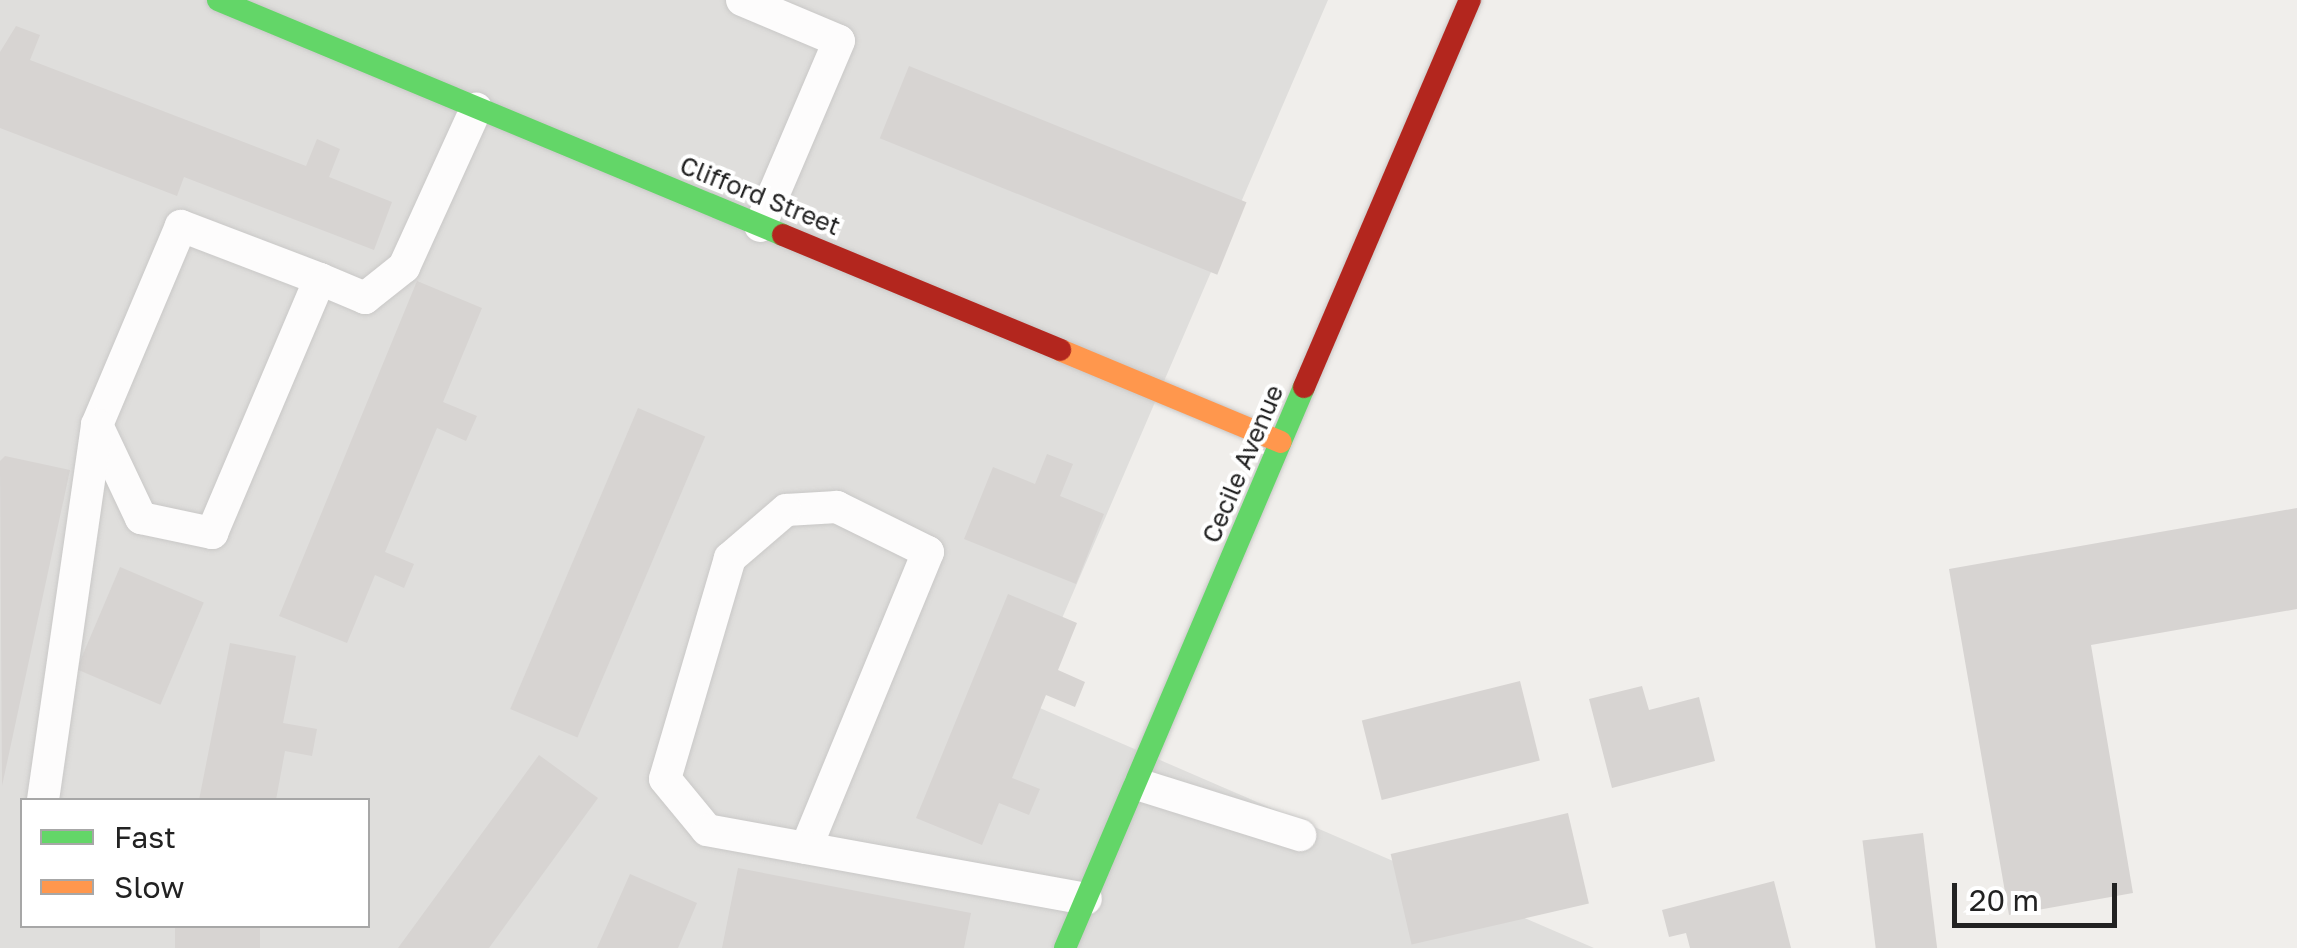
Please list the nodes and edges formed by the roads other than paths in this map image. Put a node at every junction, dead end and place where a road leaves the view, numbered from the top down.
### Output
1 (218, 0) edge
2 (305, 0) edge
3 (742, 0) edge
4 (1470, 0) edge
5 (291, 33) junction
6 (476, 109) junction
7 (760, 226) junction
8 (320, 279) junction
9 (97, 426) junction
10 (1281, 442) junction
11 (1140, 785) junction
12 (42, 798) edge
13 (1300, 836) dead end
14 (806, 848) junction
15 (1086, 899) junction
16 (1066, 948) edge

1 - 5 street, Clifford Street
2 - 5 lane
3 - 7 lane
4 - 10 street, Cecile Avenue
5 - 6 street, Clifford Street
6 - 7 street, Clifford Street
6 - 8 lane
7 - 10 street, Clifford Street
8 - 9 lane
8 - 9 lane
9 - 12 lane
10 - 11 street, Cecile Avenue
11 - 13 lane
11 - 15 street, Cecile Avenue
14 - 14 lane
14 - 15 lane
15 - 16 street, Cecile Avenue

